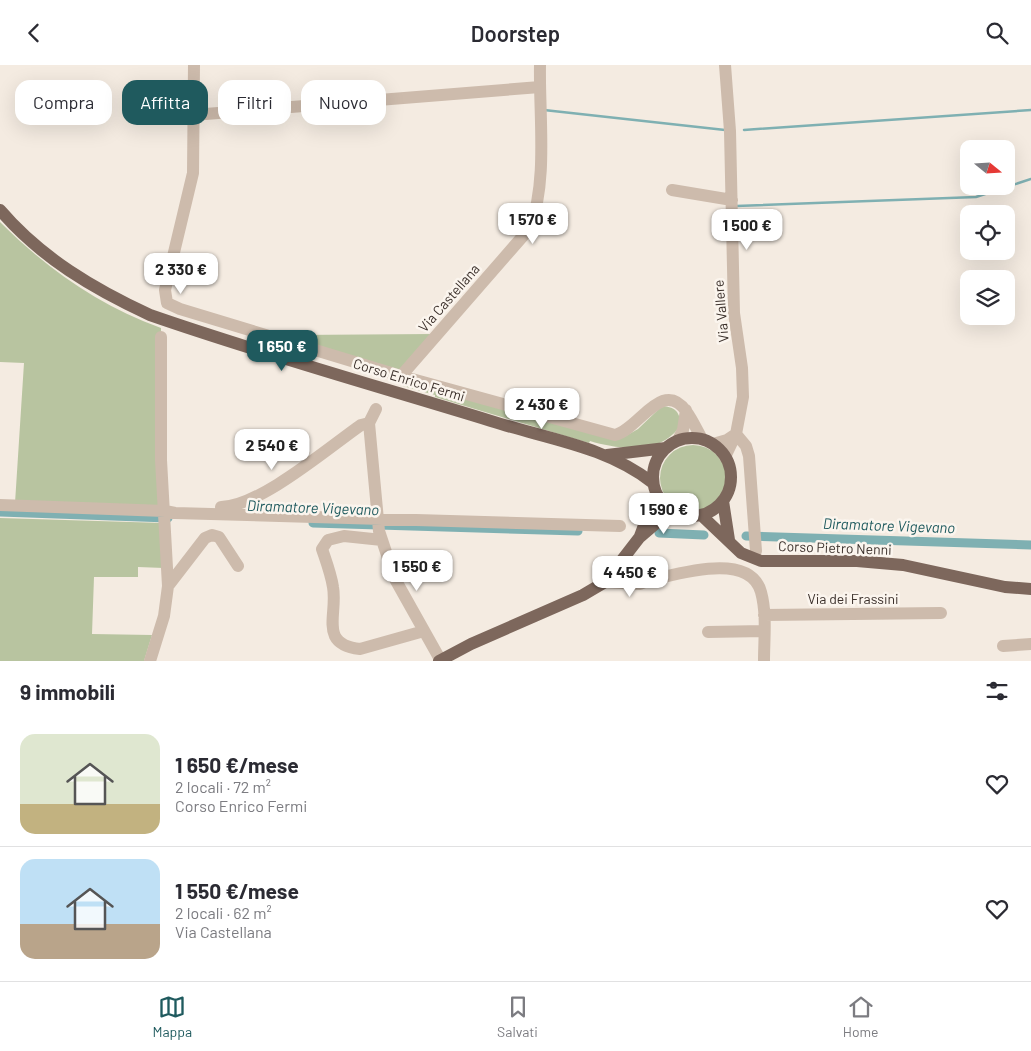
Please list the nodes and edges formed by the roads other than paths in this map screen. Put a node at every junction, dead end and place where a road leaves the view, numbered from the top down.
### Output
1 (194, 65) edge
2 (540, 65) edge
3 (725, 65) edge
4 (194, 80) edge
5 (540, 87) junction
6 (208, 114) edge
7 (194, 125) edge
8 (672, 190) dead end
9 (732, 200) junction
10 (0, 210) edge
11 (161, 337) dead end
12 (401, 376) junction
13 (376, 409) dead end
14 (686, 410) junction
15 (369, 423) junction
16 (736, 434) junction
17 (678, 440) junction
18 (707, 441) junction
19 (666, 448) junction
20 (608, 455) junction
21 (725, 457) junction
22 (655, 488) junction
23 (723, 501) junction
24 (0, 505) edge
25 (676, 513) junction
26 (165, 514) junction
27 (701, 515) junction
28 (620, 526) dead end
29 (380, 530) junction
30 (639, 538) junction
31 (729, 539) junction
32 (755, 542) dead end
33 (626, 557) junction
34 (238, 566) dead end
35 (650, 580) junction
36 (605, 582) junction
37 (168, 586) junction
38 (1005, 587) junction
39 (1031, 589) edge
40 (1031, 599) edge
41 (941, 613) dead end
42 (764, 615) junction
43 (424, 631) junction
44 (764, 631) junction
45 (708, 632) dead end
46 (1031, 644) edge
47 (1003, 646) dead end
48 (150, 661) edge
49 (440, 661) edge
50 (764, 661) edge

1 - 4 street
2 - 5 street, Via Castellana
3 - 9 street, Via Vallere
5 - 6 street
5 - 12 street, Via Castellana
7 - 12 street
8 - 9 street
9 - 16 street, Via Vallere
10 - 20 main road, Corso Enrico Fermi
11 - 26 street
12 - 14 street
13 - 15 street
14 - 17 street
14 - 18 street
15 - 26 street
15 - 29 street
16 - 18 street
16 - 21 street, Via Vallere
16 - 32 street
17 - 18 main road
17 - 19 main road
18 - 21 main road
19 - 20 main road, Corso Enrico Fermi
19 - 22 main road
20 - 22 main road, Corso Enrico Fermi
21 - 23 main road
22 - 25 main road
22 - 30 main road
23 - 27 main road
23 - 31 main road
24 - 26 street
25 - 27 main road
25 - 30 main road
26 - 29 street
26 - 37 street
27 - 31 main road, Corso Pietro Nenni
28 - 29 street
29 - 43 street
29 - 43 street
30 - 33 main road
31 - 38 main road, Corso Pietro Nenni
33 - 35 street
33 - 36 main road
34 - 37 street
35 - 36 street
35 - 42 street
36 - 49 main road
37 - 48 street
38 - 39 main road, Corso Pietro Nenni
38 - 40 main road, Corso Pietro Nenni
41 - 42 street, Via dei Frassini
42 - 44 street
43 - 49 street
44 - 45 street
44 - 50 street
46 - 47 street

